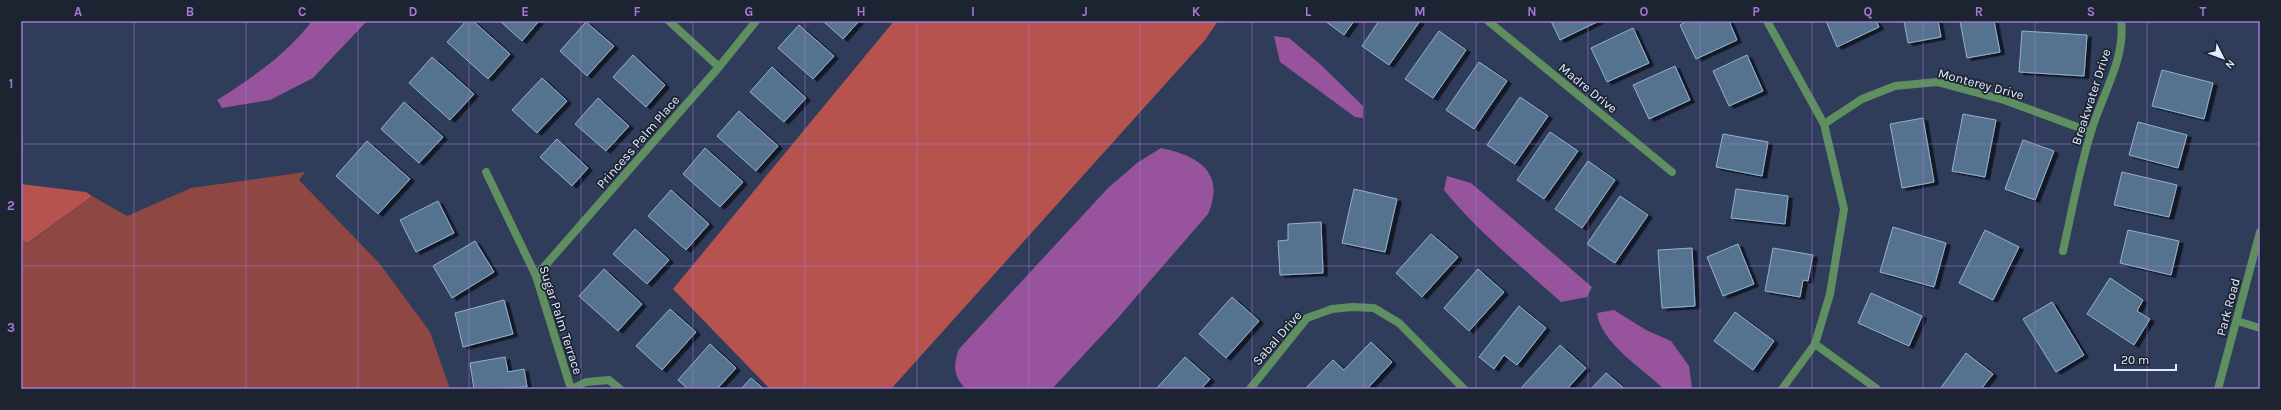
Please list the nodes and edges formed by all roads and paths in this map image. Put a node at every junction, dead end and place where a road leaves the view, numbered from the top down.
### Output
1 (669, 21) edge
2 (756, 21) edge
3 (1489, 21) edge
4 (1767, 21) edge
5 (2121, 21) edge
6 (719, 67) junction
7 (1824, 124) junction
8 (2091, 132) junction
9 (486, 172) dead end
10 (1672, 172) dead end
11 (2260, 232) edge
12 (2064, 251) dead end
13 (536, 276) junction
14 (2237, 321) junction
15 (2260, 328) edge
16 (1815, 344) junction
17 (570, 389) edge
18 (620, 389) edge
19 (1250, 389) edge
20 (1464, 389) edge
21 (1782, 389) edge
22 (1877, 389) edge
23 (2218, 389) edge

1 - 6 street
2 - 6 street, Princess Palm Place
3 - 10 street, Madre Drive
4 - 7 street
5 - 8 street, Breakwater Drive
6 - 13 street, Princess Palm Place
7 - 8 street, Monterey Drive
7 - 16 street
8 - 12 street, Breakwater Drive
9 - 13 street, Sugar Palm Terrace
11 - 14 street, Park Road
13 - 17 street, Sugar Palm Terrace
14 - 15 street
14 - 23 street, Park Road
16 - 21 street
16 - 22 street
17 - 18 street, Sugar Palm Terrace
19 - 20 street, Sabal Drive

